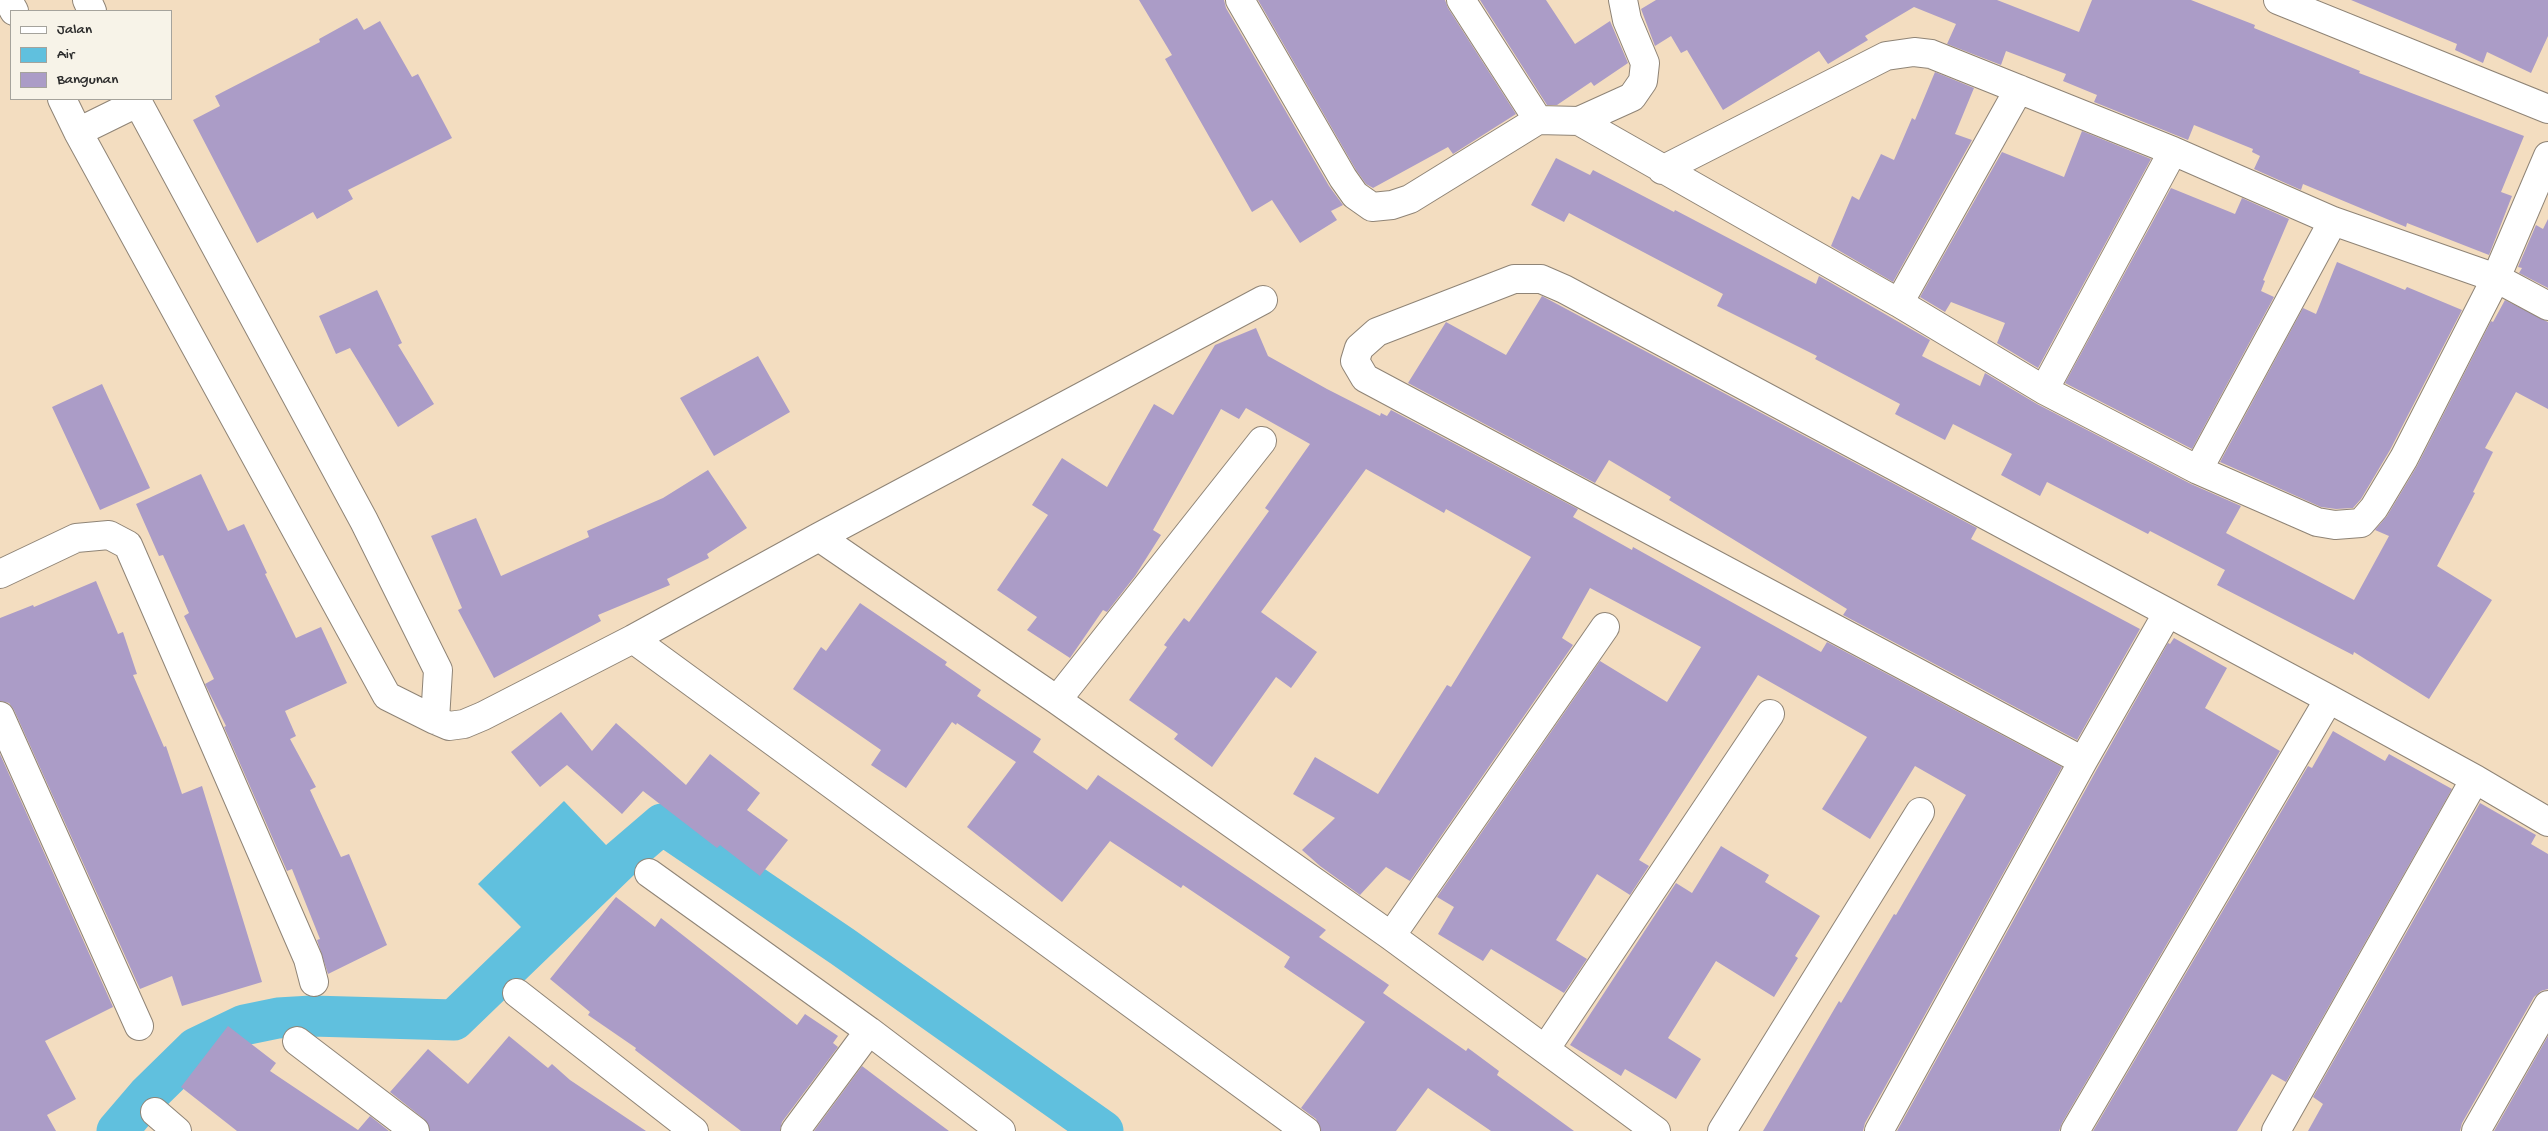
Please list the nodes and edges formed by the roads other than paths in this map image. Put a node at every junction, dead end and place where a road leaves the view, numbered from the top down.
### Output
1 (1240, 0) edge
2 (1461, 0) edge
3 (1623, 0) edge
4 (2278, 0) edge
5 (2020, 88) junction
6 (62, 100) edge
7 (136, 101) edge
8 (2548, 110) edge
9 (1538, 120) junction
10 (1579, 121) junction
11 (78, 132) junction
12 (2173, 151) junction
13 (2548, 156) edge
14 (1662, 170) junction
15 (2333, 221) junction
16 (2496, 278) junction
17 (1264, 300) dead end
18 (1899, 303) junction
19 (2548, 306) edge
20 (2044, 390) junction
21 (1262, 441) dead end
22 (2198, 470) junction
23 (819, 537) junction
24 (0, 574) edge
25 (2167, 614) junction
26 (1605, 627) dead end
27 (633, 639) junction
28 (2329, 699) junction
29 (1057, 700) junction
30 (1770, 714) dead end
31 (0, 716) edge
32 (435, 720) junction
33 (2083, 761) junction
34 (2475, 779) junction
35 (1920, 812) dead end
36 (2548, 822) edge
37 (649, 873) dead end
38 (1391, 936) junction
39 (314, 982) dead end
40 (516, 993) dead end
41 (2548, 1005) edge
42 (139, 1026) dead end
43 (869, 1031) junction
44 (297, 1041) dead end
45 (1546, 1048) junction
46 (155, 1112) dead end
47 (177, 1131) edge
48 (415, 1131) edge
49 (694, 1131) edge
50 (795, 1131) edge
51 (1000, 1131) edge
52 (1306, 1131) edge
53 (1656, 1131) edge
54 (1722, 1131) edge
55 (1878, 1131) edge
56 (2074, 1131) edge
57 (2276, 1131) edge
58 (2476, 1131) edge

1 - 9 street
2 - 9 street
3 - 10 street
4 - 8 street
5 - 12 street
5 - 14 street
5 - 18 street
6 - 11 street
7 - 11 street
7 - 32 street
9 - 10 street
10 - 14 street
11 - 32 street
12 - 15 street
12 - 20 street
13 - 16 street
14 - 18 street
15 - 16 street
15 - 22 street
16 - 19 street
16 - 22 street
17 - 23 street
18 - 20 street
20 - 22 street
21 - 29 street
23 - 27 street
23 - 29 street
24 - 39 street
25 - 28 street
25 - 33 street
25 - 33 street
26 - 38 street
27 - 32 street
27 - 52 street
28 - 34 street
28 - 56 street
29 - 38 street
30 - 45 street
31 - 42 street
33 - 55 street
34 - 36 street
34 - 57 street
35 - 54 street
37 - 43 street
38 - 45 street
40 - 49 street
41 - 58 street
43 - 50 street
43 - 51 street
44 - 48 street
45 - 53 street
46 - 47 street

